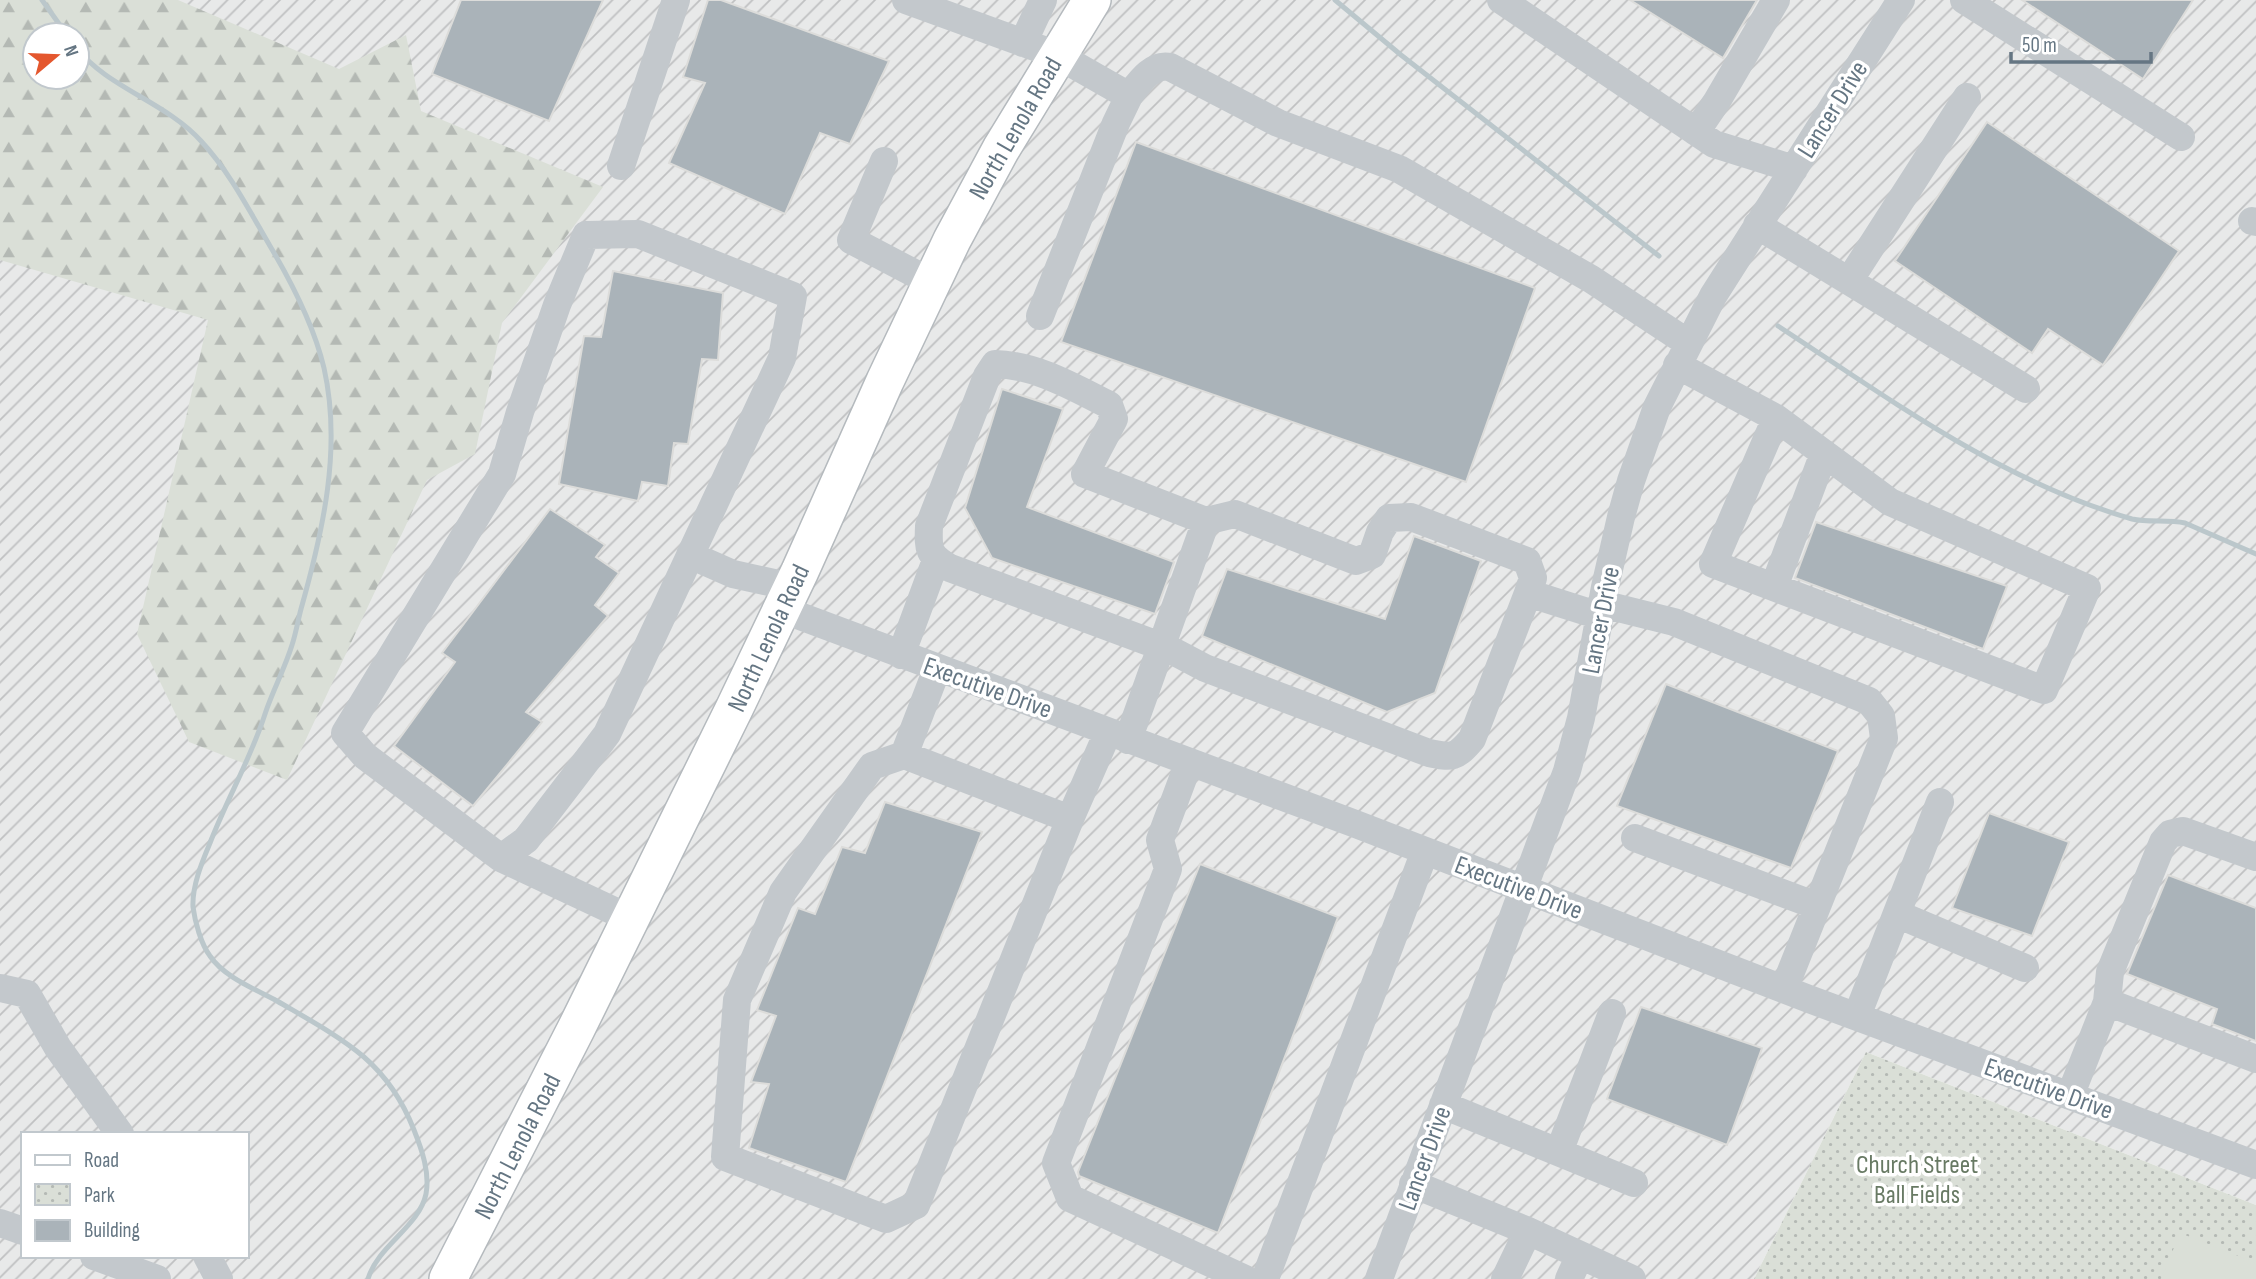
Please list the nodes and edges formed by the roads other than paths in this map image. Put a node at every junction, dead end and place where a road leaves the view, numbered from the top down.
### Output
1 (676, 0) edge
2 (906, 0) edge
3 (1043, 0) edge
4 (1092, 0) edge
5 (1501, 0) edge
6 (1776, 0) edge
7 (1901, 0) edge
8 (1964, 0) edge
9 (1023, 43) junction
10 (1057, 55) junction
11 (1129, 96) junction
12 (1967, 97) dead end
13 (1696, 132) junction
14 (2181, 137) dead end
15 (884, 161) dead end
16 (621, 166) dead end
17 (1794, 169) junction
18 (1757, 225) junction
19 (1849, 281) junction
20 (931, 282) junction
21 (1040, 316) dead end
22 (1682, 354) junction
23 (2026, 389) dead end
24 (1776, 418) junction
25 (1824, 453) junction
26 (1206, 521) junction
27 (690, 555) junction
28 (936, 560) junction
29 (1774, 587) junction
30 (1528, 593) junction
31 (787, 598) junction
32 (1601, 610) junction
33 (1162, 646) junction
34 (901, 654) junction
35 (937, 669) junction
36 (1118, 736) junction
37 (904, 755) junction
38 (1189, 762) junction
39 (1940, 802) dead end
40 (1070, 819) junction
41 (1635, 838) dead end
42 (1425, 851) junction
43 (2256, 857) edge
44 (501, 858) junction
45 (1524, 888) junction
46 (1817, 906) junction
47 (1897, 914) junction
48 (631, 919) junction
49 (2025, 968) dead end
50 (0, 988) edge
51 (1784, 989) junction
52 (2107, 1002) junction
53 (1612, 1013) dead end
54 (1857, 1016) junction
55 (2256, 1059) edge
56 (2070, 1096) junction
57 (1443, 1105) junction
58 (119, 1132) edge
59 (1559, 1152) junction
60 (2256, 1166) edge
61 (1634, 1183) dead end
62 (1413, 1184) junction
63 (0, 1223) edge
64 (21, 1230) edge
65 (1528, 1231) junction
66 (99, 1258) edge
67 (208, 1258) edge
68 (1575, 1267) edge
69 (157, 1279) edge
70 (219, 1279) edge
71 (449, 1279) edge
72 (1245, 1279) edge
73 (1265, 1279) edge
74 (1378, 1279) edge
75 (1505, 1279) edge
76 (1632, 1279) edge

1 - 16 street
2 - 9 street
3 - 9 street
4 - 10 main road, North Lenola Road
5 - 13 street
6 - 13 street
7 - 17 street, Lancer Drive
8 - 14 street
9 - 10 street
10 - 11 street
10 - 20 main road, North Lenola Road
11 - 21 street
11 - 22 street
12 - 19 street
13 - 17 street
15 - 20 street
17 - 18 street, Lancer Drive
18 - 19 street
18 - 22 street, Lancer Drive
19 - 23 street
20 - 31 main road, North Lenola Road
22 - 24 street
22 - 32 street, Lancer Drive
24 - 25 street
24 - 29 street
25 - 29 street
25 - 29 street
26 - 28 street
26 - 30 street
26 - 33 street
27 - 31 street, Executive Drive
27 - 44 street
27 - 44 street
28 - 33 street
28 - 34 street
30 - 32 street
30 - 33 street
31 - 34 street, Executive Drive
31 - 48 main road, North Lenola Road
32 - 45 street, Lancer Drive
32 - 46 street
33 - 36 street
34 - 35 street, Executive Drive
35 - 36 street, Executive Drive
35 - 37 street
36 - 38 street, Executive Drive
36 - 40 street
37 - 40 street
37 - 40 street
38 - 42 street, Executive Drive
38 - 72 street
39 - 47 street
41 - 46 street
42 - 45 street, Executive Drive
42 - 73 street
43 - 52 street
44 - 48 street
45 - 51 street, Executive Drive
45 - 57 street, Lancer Drive
46 - 51 street
47 - 49 street
47 - 54 street
48 - 71 main road, North Lenola Road
50 - 58 street
51 - 54 street, Executive Drive
52 - 55 street
52 - 56 street
53 - 59 street
54 - 56 street, Executive Drive
56 - 60 street, Executive Drive
57 - 59 street
57 - 62 street, Lancer Drive
59 - 61 street
62 - 65 street
62 - 74 street, Lancer Drive
63 - 64 street
65 - 68 street
65 - 75 street
66 - 69 street
67 - 70 street
68 - 76 street

